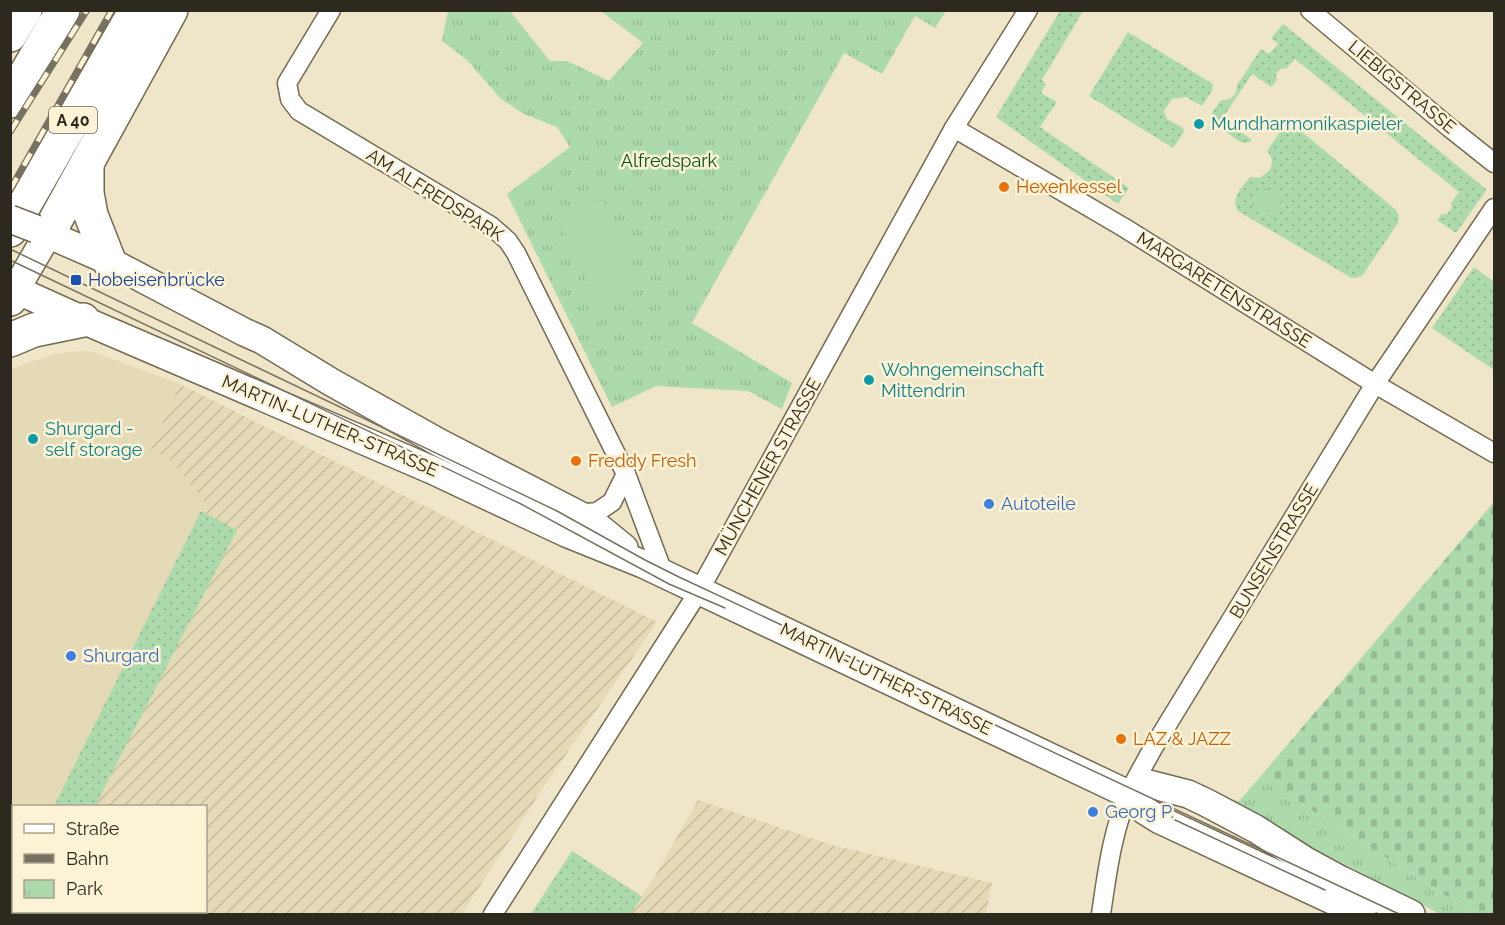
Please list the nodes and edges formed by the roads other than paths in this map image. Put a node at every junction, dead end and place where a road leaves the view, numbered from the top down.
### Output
1 (25, 10) edge
2 (63, 10) edge
3 (136, 10) edge
4 (171, 10) edge
5 (331, 10) edge
6 (1028, 10) edge
7 (1310, 10) edge
8 (10, 35) edge
9 (10, 101) edge
10 (954, 128) junction
11 (1492, 156) edge
12 (87, 165) junction
13 (1494, 208) edge
14 (10, 219) edge
15 (32, 231) edge
16 (109, 261) junction
17 (12, 292) edge
18 (83, 320) junction
19 (10, 340) edge
20 (1375, 384) junction
21 (1494, 453) edge
22 (627, 474) junction
23 (578, 514) junction
24 (653, 569) junction
25 (699, 591) junction
26 (1128, 794) junction
27 (494, 915) edge
28 (1101, 915) edge
29 (1362, 915) edge
30 (1411, 915) edge

1 - 8 highway
2 - 9 highway
3 - 15 highway, A 40
4 - 12 highway
5 - 22 street, AM ALFREDSPARK
6 - 10 street, MÜNCHENER STRASSE
7 - 11 street, LIEBIGSTRASSE
10 - 20 street, MARGARETENSTRASSE
10 - 25 street, MÜNCHENER STRASSE
12 - 15 highway
12 - 16 highway
13 - 20 street, BUNSENSTRASSE
14 - 15 main road, MARTIN-LUTHER-STRASSE, bridge
15 - 16 main road, MARTIN-LUTHER-STRASSE
15 - 17 main road, MARTIN-LUTHER-STRASSE
16 - 23 main road, MARTIN-LUTHER-STRASSE
17 - 18 main road, MARTIN-LUTHER-STRASSE
18 - 19 highway
18 - 24 main road, MARTIN-LUTHER-STRASSE
20 - 21 street, MARGARETENSTRASSE
20 - 26 street, BUNSENSTRASSE
22 - 23 street
22 - 24 street, AM ALFREDSPARK
23 - 24 main road, MARTIN-LUTHER-STRASSE
24 - 25 main road, MARTIN-LUTHER-STRASSE
25 - 26 main road, MARTIN-LUTHER-STRASSE
25 - 27 street, MÜNCHENER STRASSE
26 - 28 street, BUNSENSTRASSE
26 - 29 main road, MARTIN-LUTHER-STRASSE
26 - 30 main road

